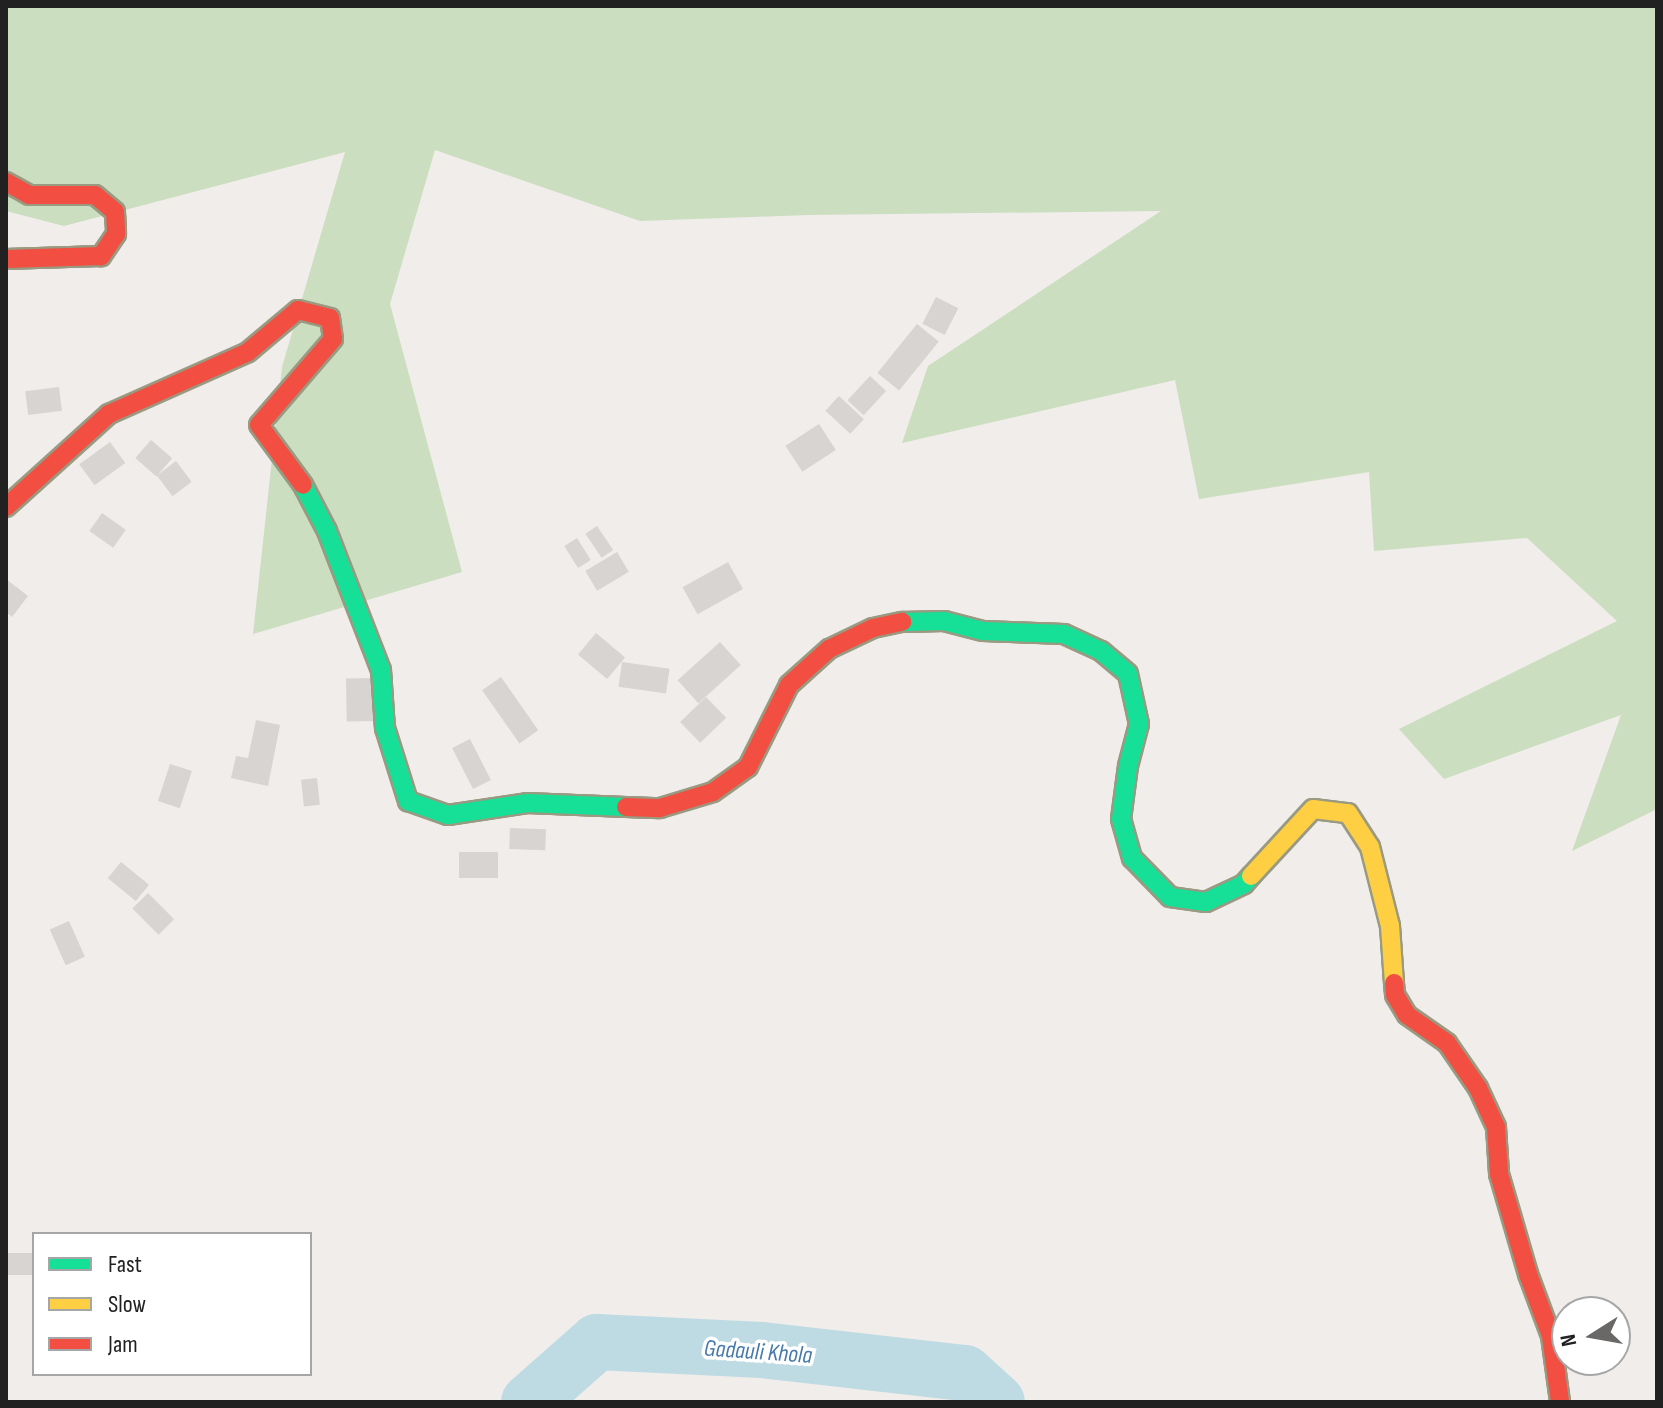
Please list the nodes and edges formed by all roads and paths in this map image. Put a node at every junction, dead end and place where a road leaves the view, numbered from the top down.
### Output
1 (6, 182) edge
2 (6, 259) edge
3 (6, 507) edge
4 (1560, 1402) edge

1 - 2 street
3 - 4 street

